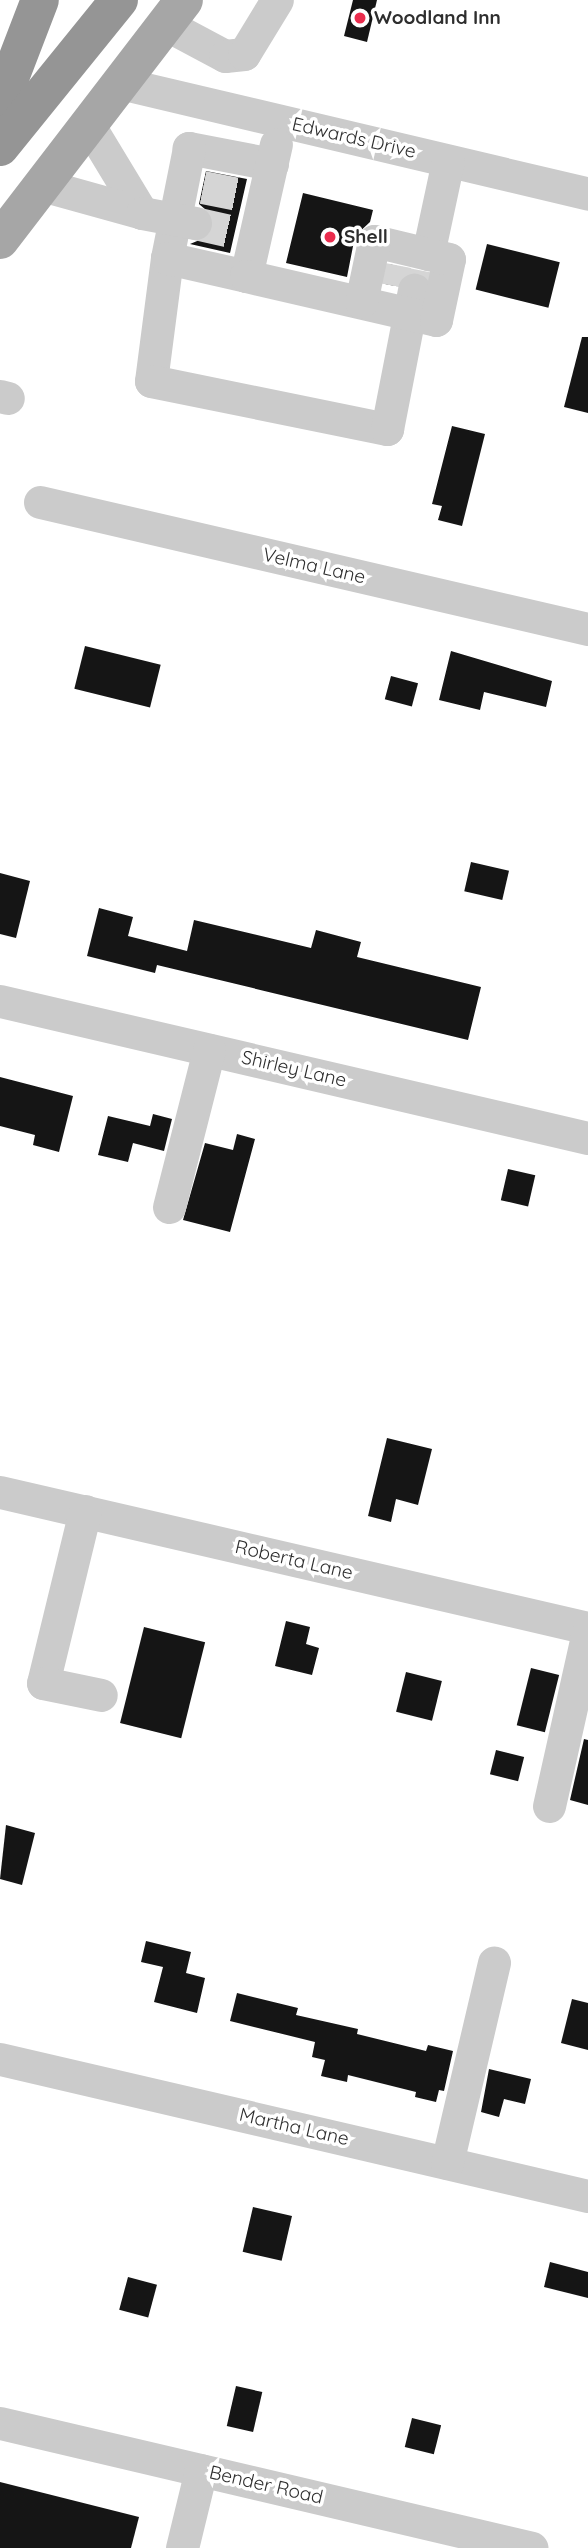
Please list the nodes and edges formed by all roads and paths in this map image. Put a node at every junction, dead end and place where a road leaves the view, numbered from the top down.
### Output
1 (40, 0) edge
2 (119, 0) edge
3 (277, 0) edge
4 (175, 12) edge
5 (120, 83) junction
6 (0, 104) edge
7 (282, 121) junction
8 (89, 124) junction
9 (0, 147) edge
10 (448, 161) junction
11 (272, 164) junction
12 (42, 185) junction
13 (588, 194) edge
14 (142, 213) junction
15 (185, 221) junction
16 (0, 240) edge
17 (167, 258) junction
18 (246, 276) junction
19 (402, 279) junction
20 (40, 502) dead end
21 (588, 629) edge
22 (0, 1001) edge
23 (209, 1050) junction
24 (588, 1138) edge
25 (169, 1207) dead end
26 (0, 1492) edge
27 (85, 1511) junction
28 (588, 1630) edge
29 (102, 1695) dead end
30 (549, 1806) dead end
31 (494, 1962) dead end
32 (0, 2059) edge
33 (447, 2163) junction
34 (588, 2196) edge
35 (0, 2423) edge
36 (201, 2470) junction
37 (182, 2548) edge
38 (532, 2548) edge

1 - 6 highway
2 - 9 highway
3 - 4 street
4 - 5 main road
5 - 7 street, Edwards Drive
5 - 8 main road
7 - 10 street, Edwards Drive
7 - 11 street
8 - 12 main road
8 - 14 street
10 - 13 street, Edwards Drive
10 - 19 street
11 - 15 street
11 - 18 street
12 - 14 street
12 - 16 main road
14 - 15 street
15 - 17 street
17 - 18 street
17 - 19 street
18 - 19 street
20 - 21 street, Velma Lane
22 - 23 street, Shirley Lane
23 - 24 street, Shirley Lane
23 - 25 street
26 - 27 street, Roberta Lane
27 - 28 street, Roberta Lane
27 - 29 street
28 - 30 street
31 - 33 street
32 - 33 street, Martha Lane
33 - 34 street, Martha Lane
35 - 36 street, Bender Road
36 - 37 street
36 - 38 street, Bender Road

